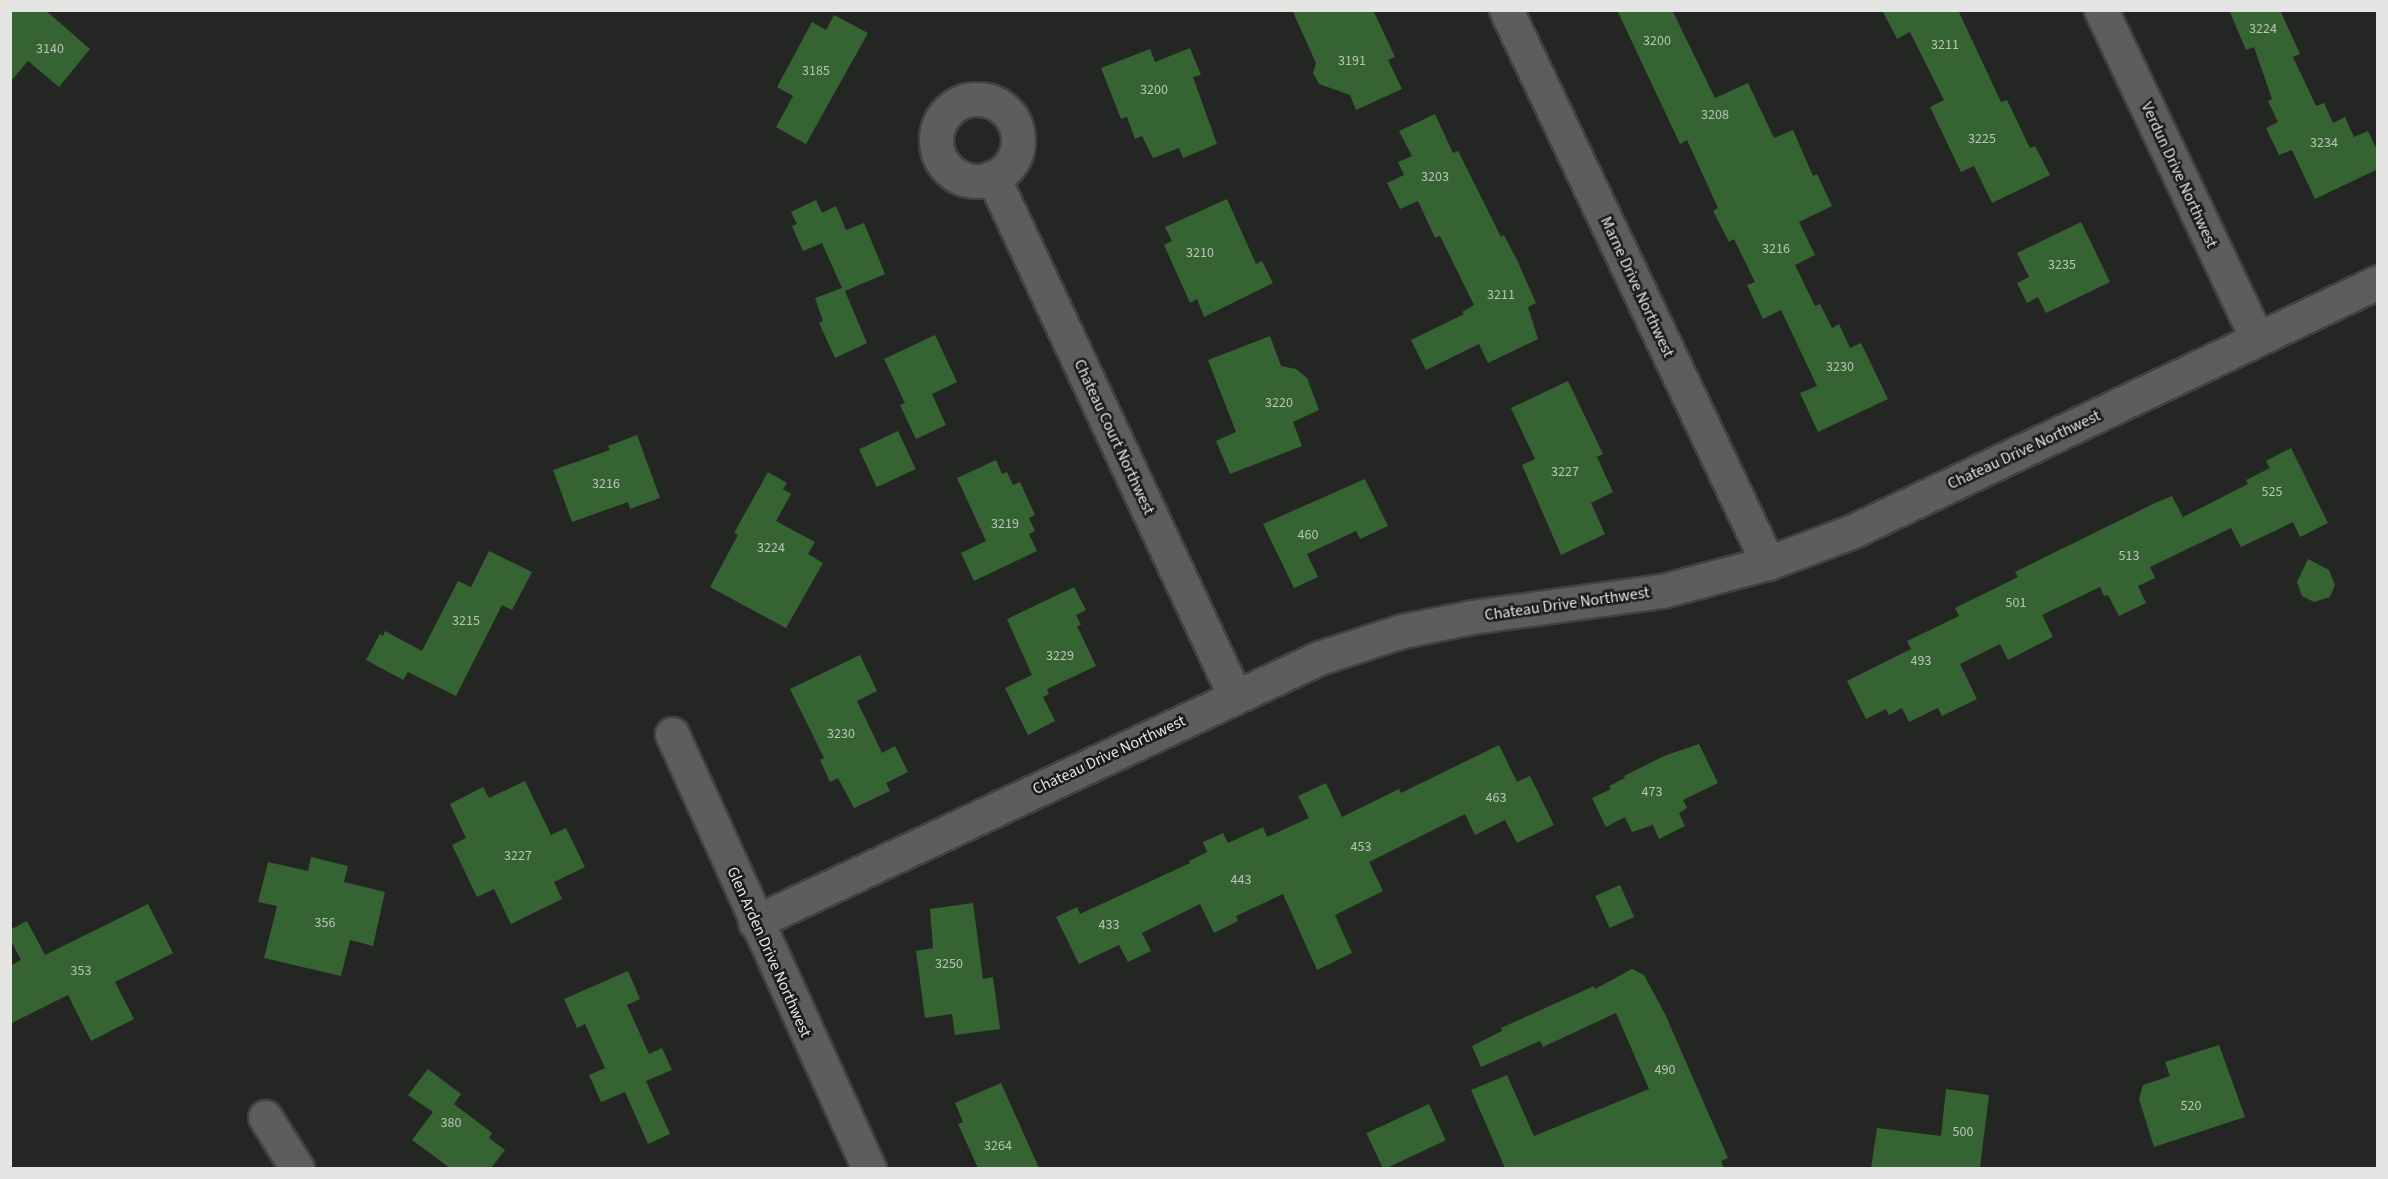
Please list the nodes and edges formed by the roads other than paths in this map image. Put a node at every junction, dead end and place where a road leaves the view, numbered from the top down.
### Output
1 (1506, 10) edge
2 (2101, 10) edge
3 (993, 177) dead end
4 (2378, 282) edge
5 (2257, 339) junction
6 (1768, 563) junction
7 (1235, 696) junction
8 (672, 734) dead end
9 (755, 922) junction
10 (265, 1117) dead end
11 (297, 1168) edge
12 (868, 1168) edge

1 - 6 street, Marne Drive Northwest
2 - 5 street, Verdun Drive Northwest
3 - 7 street, Chateau Court Northwest
4 - 5 street, Chateau Drive Northwest
5 - 6 street, Chateau Drive Northwest
6 - 7 street, Chateau Drive Northwest
7 - 9 street, Chateau Drive Northwest
8 - 9 street, Glen Arden Drive Northwest
9 - 12 street, Glen Arden Drive Northwest
10 - 11 street

